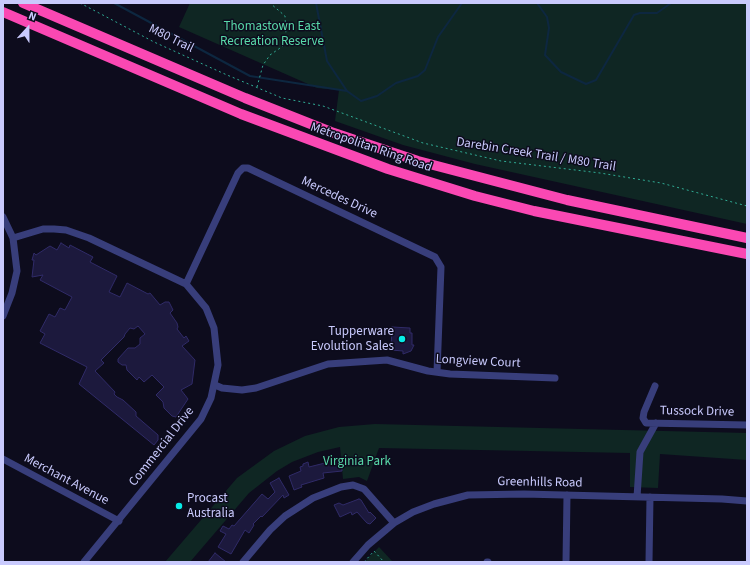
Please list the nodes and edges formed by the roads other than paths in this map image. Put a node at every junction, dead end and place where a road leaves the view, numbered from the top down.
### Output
1 (23, 3) edge
2 (3, 12) edge
3 (3, 217) edge
4 (13, 238) junction
5 (747, 238) edge
6 (747, 254) edge
7 (186, 284) junction
8 (3, 316) edge
9 (437, 372) junction
10 (555, 378) dead end
11 (215, 386) junction
12 (655, 386) dead end
13 (656, 423) junction
14 (747, 425) edge
15 (3, 459) edge
16 (567, 495) junction
17 (637, 497) junction
18 (650, 497) junction
19 (747, 501) edge
20 (119, 521) junction
21 (394, 523) junction
22 (84, 562) edge
23 (243, 562) edge
24 (353, 562) edge
25 (566, 562) edge
26 (649, 562) edge

1 - 5 highway, Metropolitan Ring Road
2 - 6 highway, Metropolitan Ring Road
3 - 4 street
4 - 7 street, Commercial Drive
4 - 8 street
7 - 9 street, Mercedes Drive
7 - 11 street, Commercial Drive
9 - 10 street, Longview Court
9 - 11 street, Longview Court
11 - 20 street, Commercial Drive
12 - 13 street, Tussock Drive
13 - 14 street, Tussock Drive
13 - 17 street
15 - 20 street, Merchant Avenue
16 - 17 street, Greenhills Road
16 - 21 street, Greenhills Road
16 - 25 street
17 - 18 street, Greenhills Road
18 - 19 street, Greenhills Road
18 - 26 street
20 - 22 street, Commercial Drive
21 - 23 street
21 - 24 street, Greenhills Road

